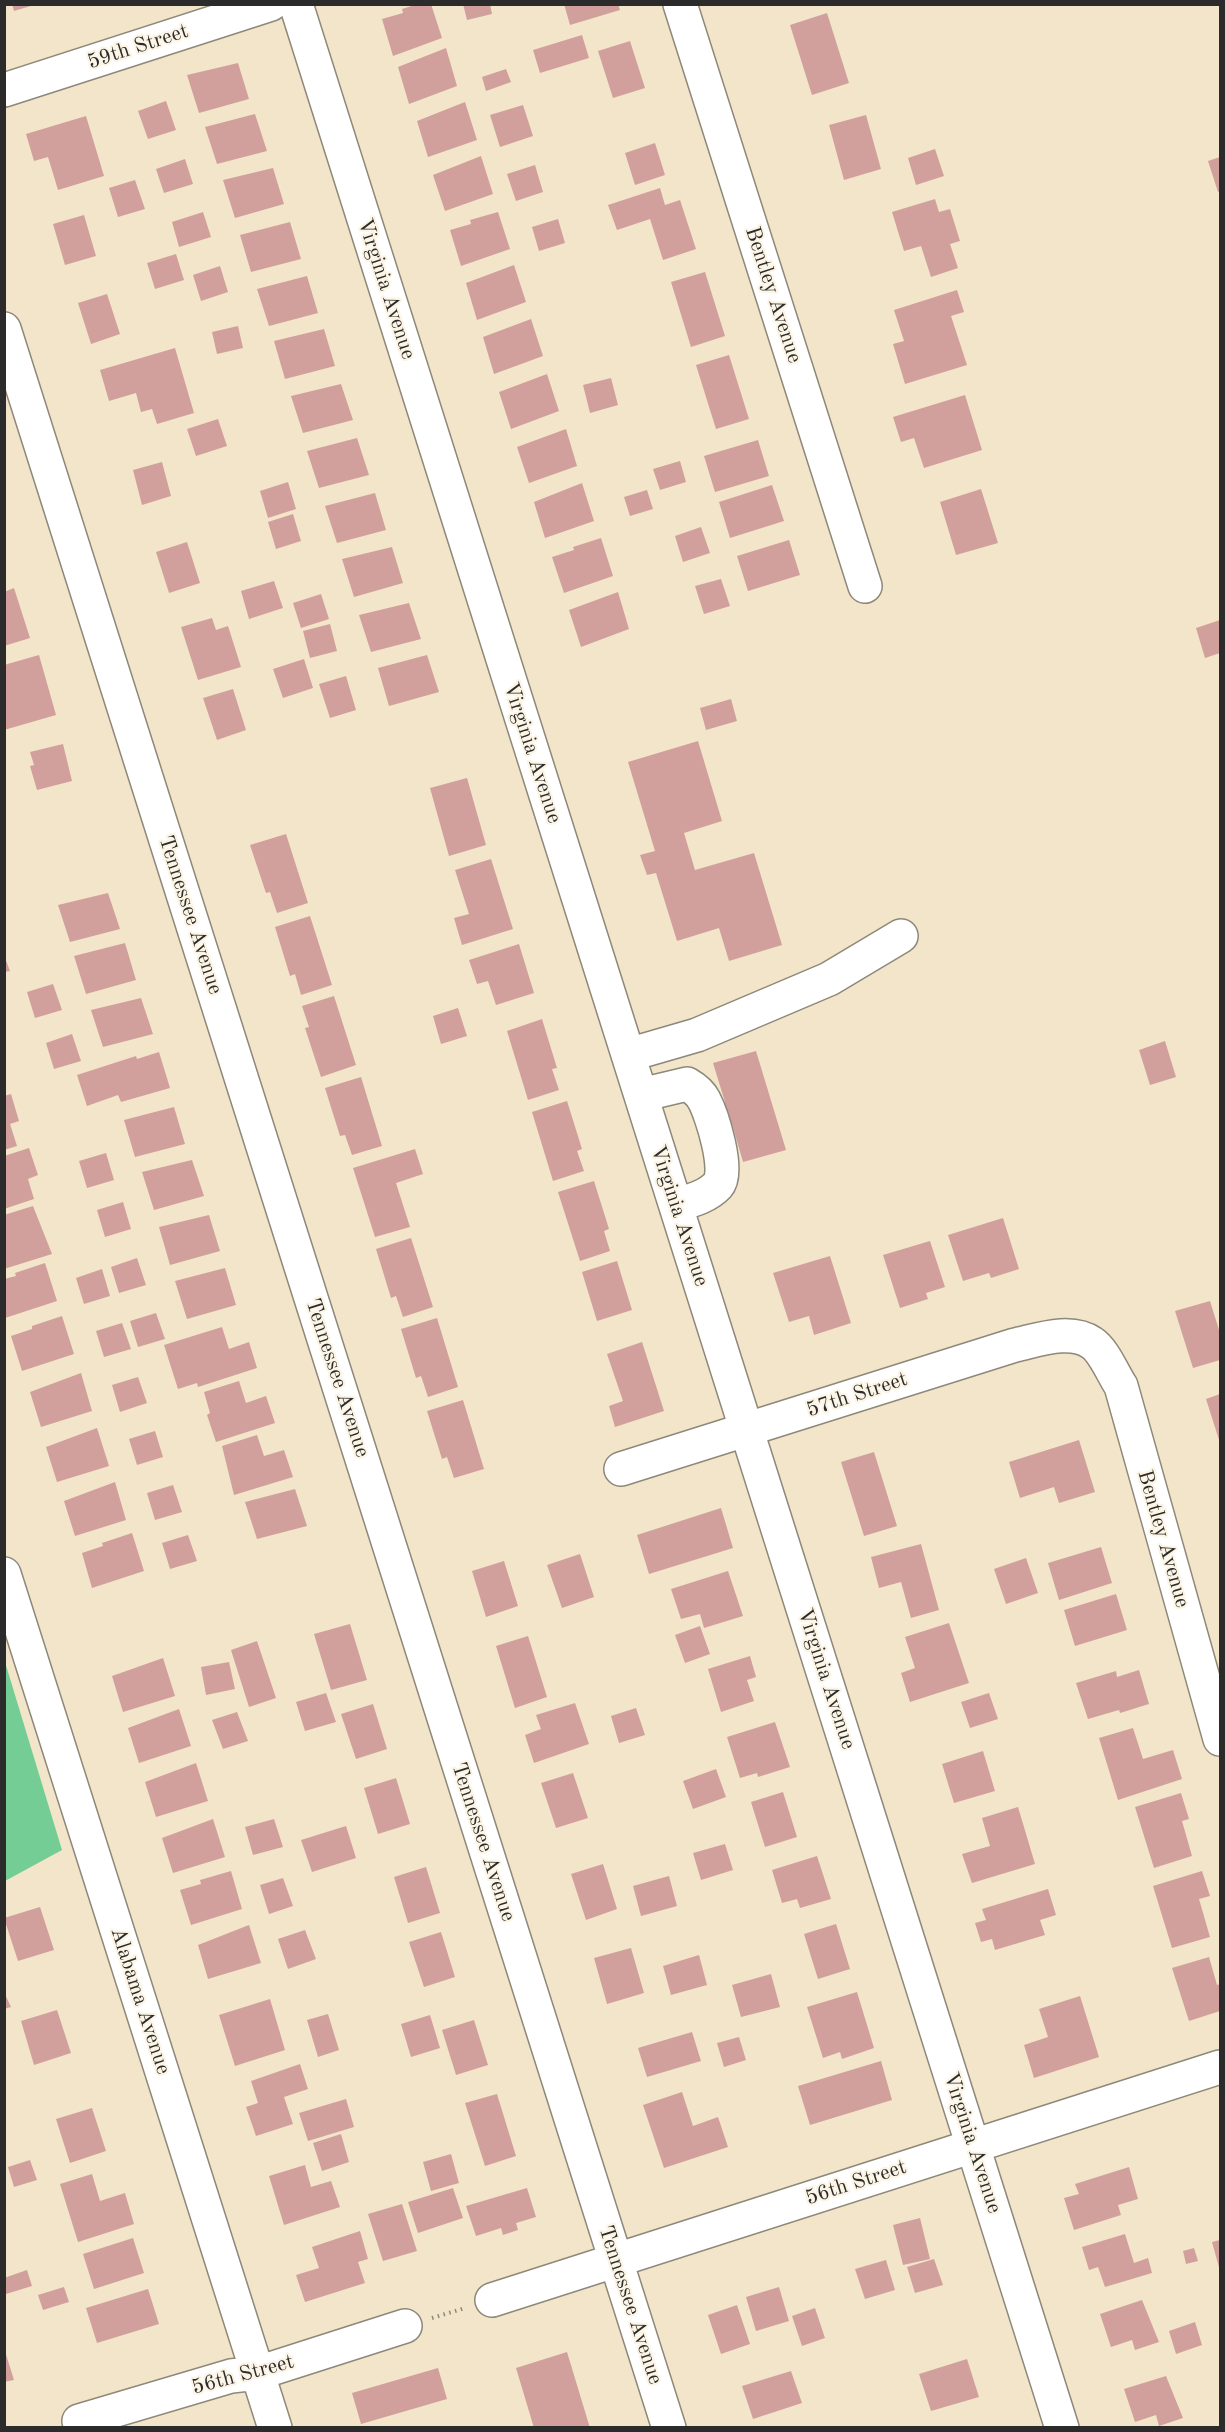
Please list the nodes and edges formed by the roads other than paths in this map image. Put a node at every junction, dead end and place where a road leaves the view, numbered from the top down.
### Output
1 (271, 4) edge
2 (296, 4) edge
3 (680, 4) edge
4 (4, 90) edge
5 (4, 329) edge
6 (865, 586) dead end
7 (901, 936) dead end
8 (628, 1055) junction
9 (641, 1095) junction
10 (676, 1205) junction
11 (1094, 1344) joint
12 (747, 1430) junction
13 (621, 1469) dead end
14 (4, 1574) edge
15 (1221, 1739) edge
16 (1221, 2067) edge
17 (973, 2146) junction
18 (615, 2260) junction
19 (492, 2300) road end
20 (405, 2326) road end
21 (258, 2373) junction
22 (79, 2421) dead end
23 (275, 2427) edge
24 (669, 2427) edge
25 (1062, 2427) edge

1 - 4 street, 59th Street
2 - 8 street, Virginia Avenue
3 - 6 street, Bentley Avenue
5 - 18 street, Tennessee Avenue
7 - 8 street
8 - 9 street, Virginia Avenue
9 - 10 street, Virginia Avenue
9 - 10 street
10 - 12 street, Virginia Avenue
11 - 12 street, 57th Street
11 - 15 street, Bentley Avenue
12 - 13 street, 57th Street
12 - 17 street, Virginia Avenue
14 - 21 street, Alabama Avenue
16 - 17 street, 56th Street
17 - 18 street, 56th Street
17 - 25 street, Virginia Avenue
18 - 19 street, 56th Street
18 - 24 street, Tennessee Avenue
20 - 21 street, 56th Street
21 - 22 street, 56th Street
21 - 23 street, Alabama Avenue

